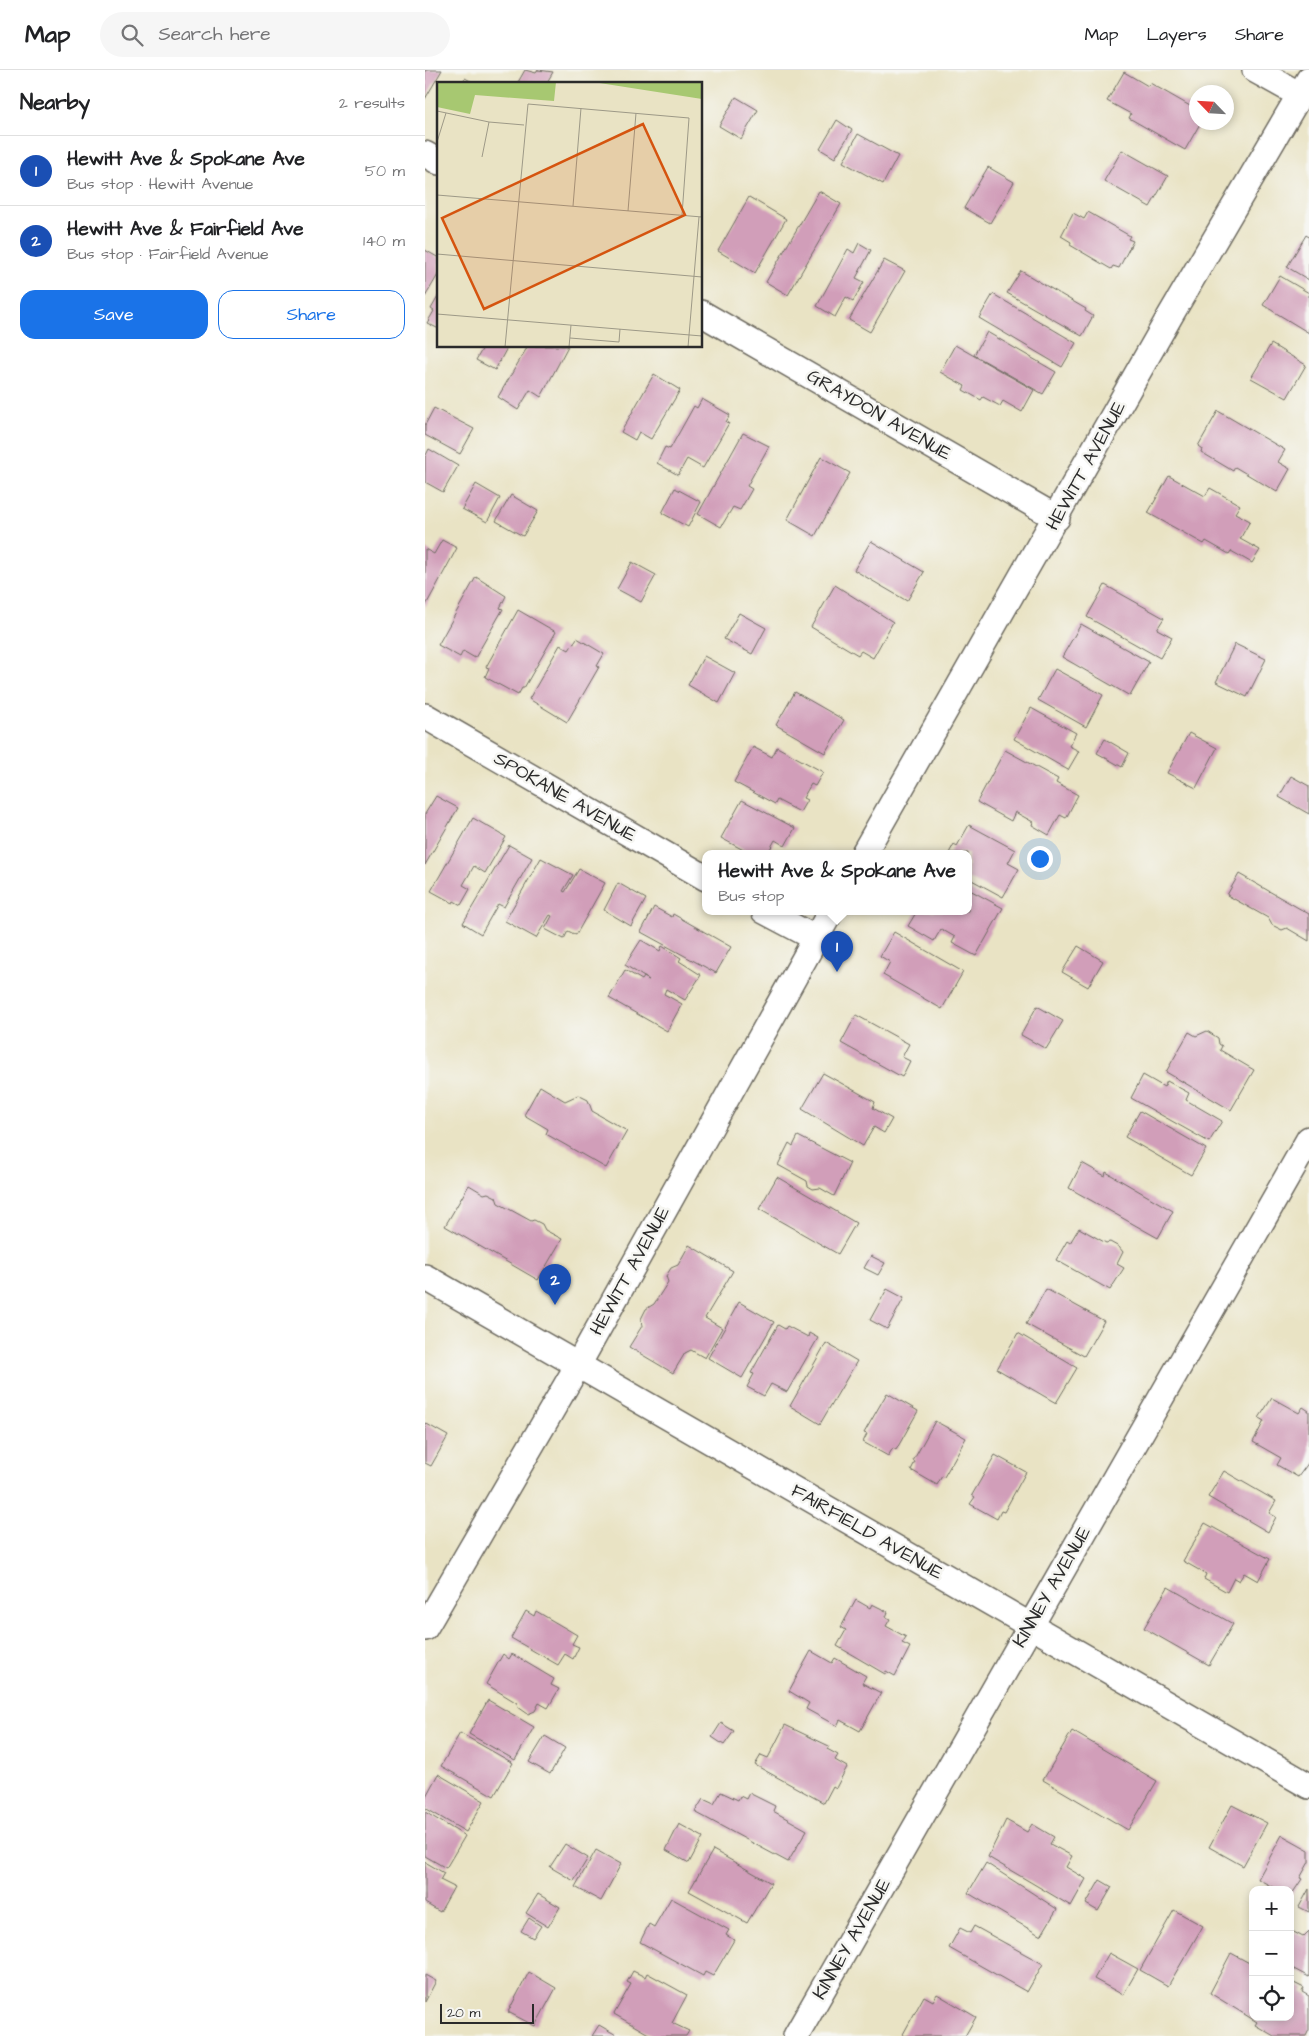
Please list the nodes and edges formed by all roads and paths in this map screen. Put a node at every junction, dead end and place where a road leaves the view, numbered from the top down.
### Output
1 (1255, 70) edge
2 (1304, 87) edge
3 (425, 154) edge
4 (437, 161) edge
5 (703, 314) edge
6 (1057, 518) junction
7 (425, 716) edge
8 (866, 850) edge
9 (702, 876) edge
10 (772, 915) edge
11 (829, 915) edge
12 (815, 938) junction
13 (1309, 1139) edge
14 (425, 1277) edge
15 (578, 1365) junction
16 (1029, 1625) junction
17 (425, 1628) edge
18 (1309, 1786) edge
19 (796, 2036) edge

1 - 2 street
2 - 6 street, HEWITT AVENUE
3 - 4 street
5 - 6 street, GRAYDON AVENUE
6 - 8 street, HEWITT AVENUE
7 - 9 street, SPOKANE AVENUE
10 - 12 street
11 - 12 street, HEWITT AVENUE
12 - 15 street, HEWITT AVENUE
13 - 16 street, KINNEY AVENUE
14 - 15 street, FAIRFIELD AVENUE
15 - 16 street, FAIRFIELD AVENUE
15 - 17 street, HEWITT AVENUE
16 - 18 street, FAIRFIELD AVENUE
16 - 19 street, KINNEY AVENUE

